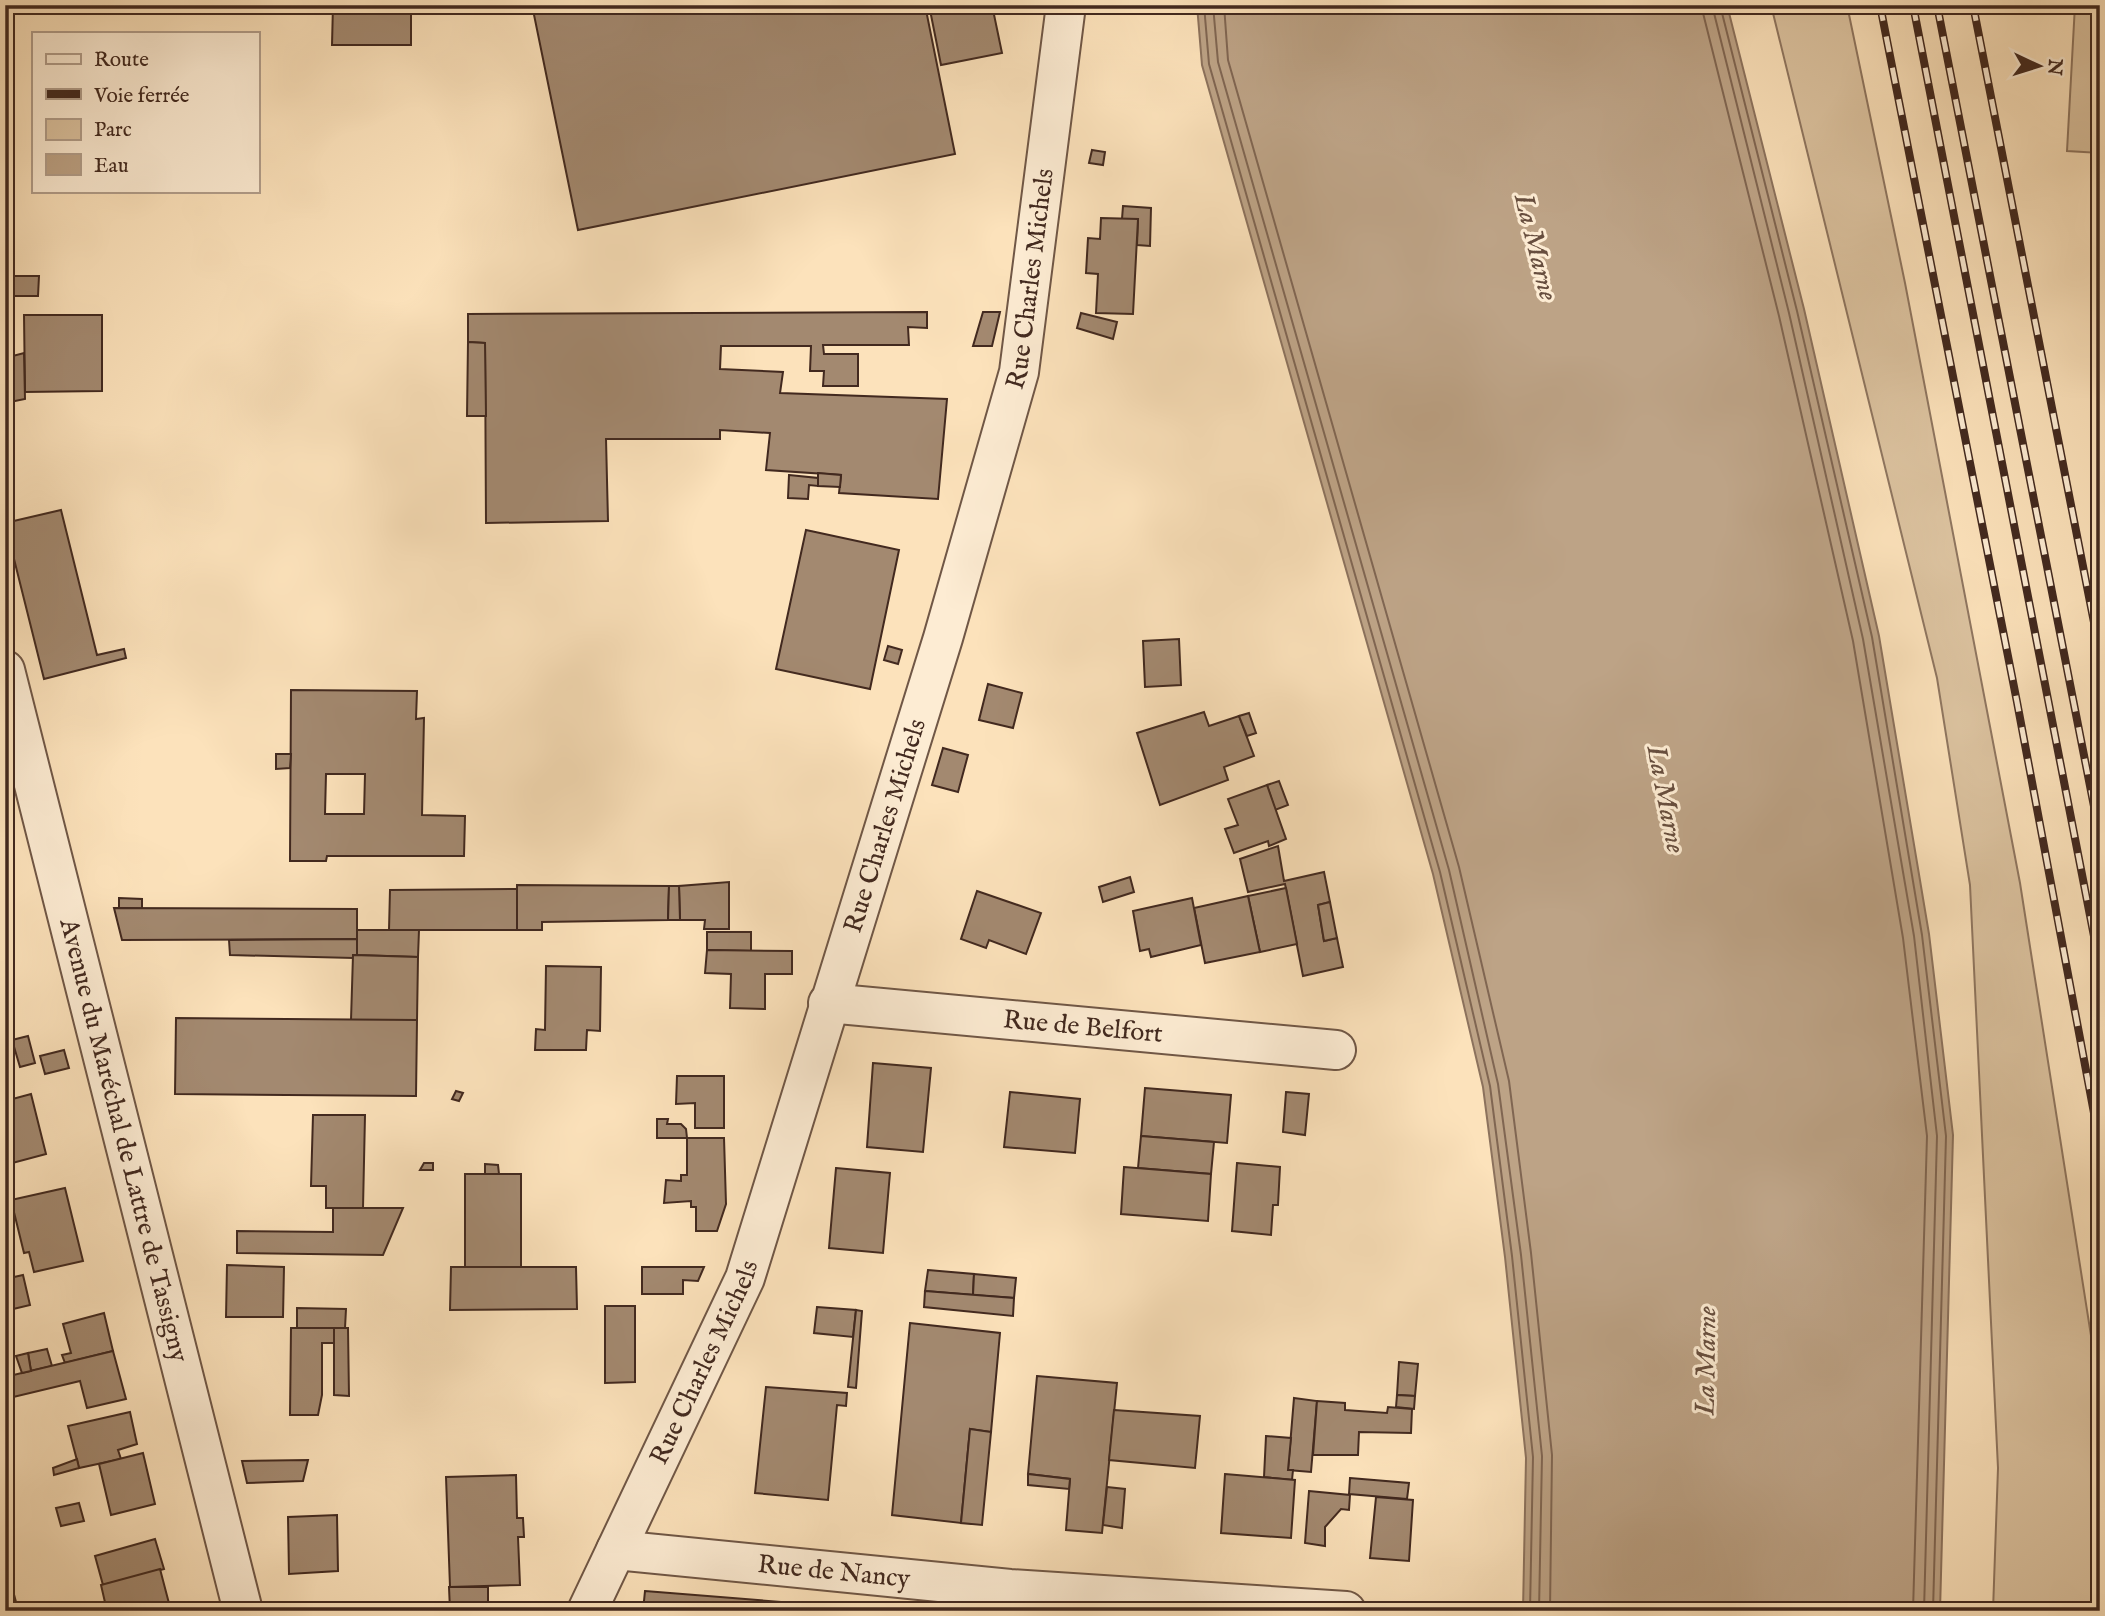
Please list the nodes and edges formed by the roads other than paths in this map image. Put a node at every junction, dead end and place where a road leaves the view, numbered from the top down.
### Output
1 (1066, 5) edge
2 (5, 670) edge
3 (828, 1003) junction
4 (1336, 1049) dead end
5 (617, 1550) junction
6 (243, 1611) edge
7 (587, 1611) edge
8 (1346, 1611) edge

1 - 3 street, Rue Charles Michels
2 - 6 street, Avenue du Maréchal de Lattre de Tassigny
3 - 4 street, Rue de Belfort
3 - 5 street, Rue Charles Michels
5 - 7 street, Rue Charles Michels
5 - 8 street, Rue de Nancy

